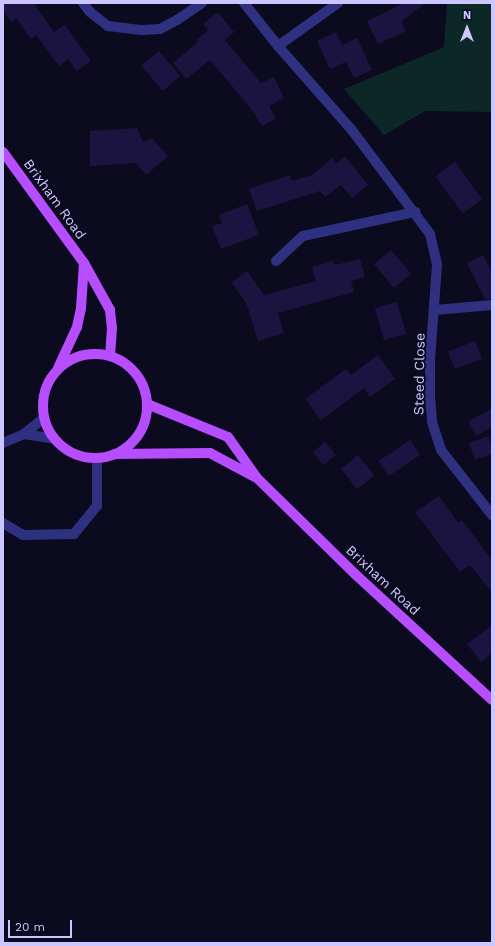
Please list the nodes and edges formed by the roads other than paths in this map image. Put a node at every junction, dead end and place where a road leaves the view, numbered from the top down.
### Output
1 (83, 3) edge
2 (202, 3) edge
3 (244, 3) edge
4 (338, 3) edge
5 (278, 46) junction
6 (3, 152) edge
7 (415, 212) junction
8 (276, 261) dead end
9 (84, 262) junction
10 (492, 305) edge
11 (435, 310) junction
12 (110, 356) junction
13 (57, 370) junction
14 (147, 404) junction
15 (44, 418) junction
16 (24, 434) junction
17 (55, 439) junction
18 (3, 443) edge
19 (113, 454) junction
20 (97, 458) junction
21 (257, 478) junction
22 (492, 515) edge
23 (3, 523) edge
24 (492, 700) edge

1 - 2 street
3 - 5 street, Steed Close
4 - 5 street
5 - 7 street, Steed Close
6 - 9 main road, Brixham Road
7 - 8 street
7 - 11 street, Steed Close
9 - 12 main road, Brixham Road
9 - 13 main road, Brixham Road
10 - 11 street
11 - 22 street, Steed Close
12 - 13 main road, Brixham Road
12 - 14 main road, Brixham Road
13 - 15 main road, Brixham Road
14 - 19 main road, Brixham Road
14 - 21 main road, Brixham Road
15 - 16 street
15 - 17 main road, Brixham Road
16 - 17 street
16 - 18 street
17 - 20 main road, Brixham Road
19 - 20 main road, Brixham Road
19 - 21 main road, Brixham Road
20 - 23 street
21 - 24 main road, Brixham Road

